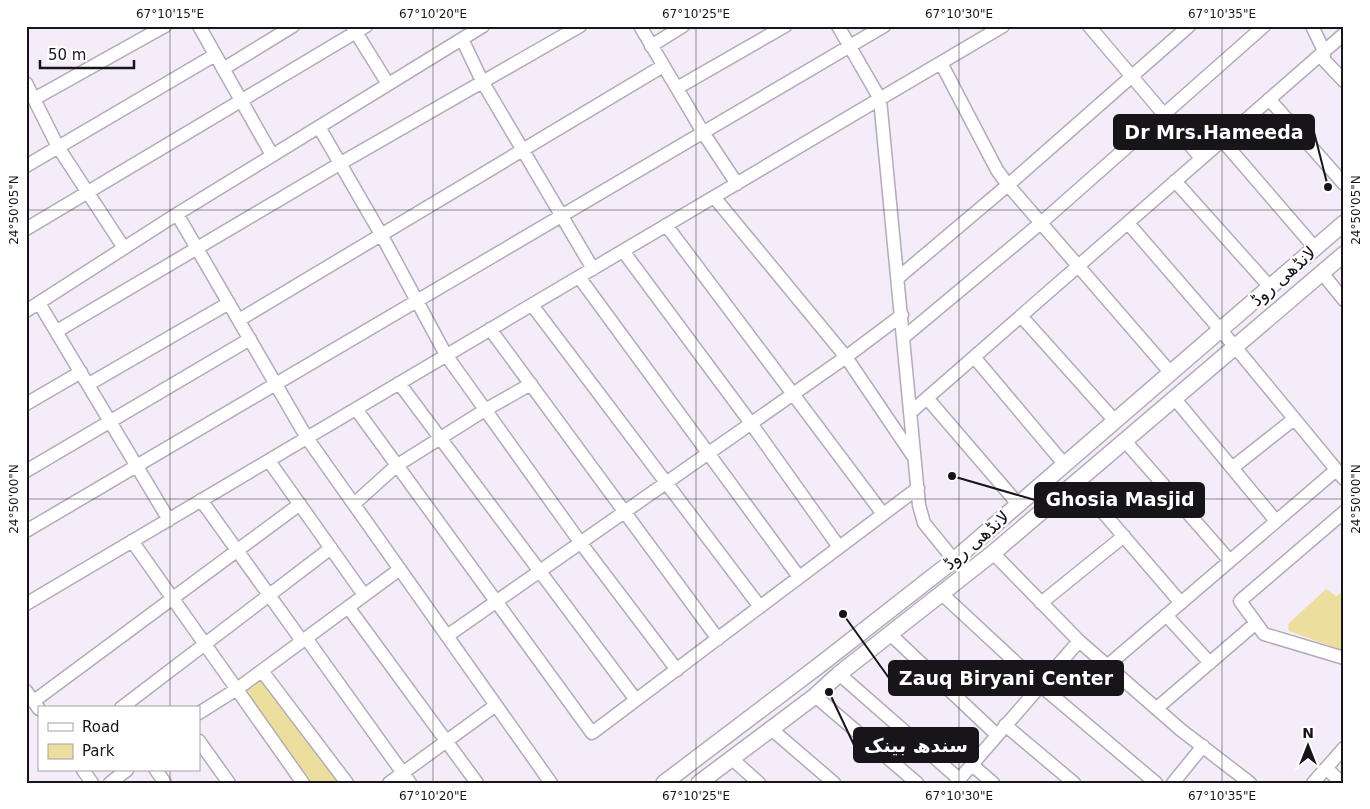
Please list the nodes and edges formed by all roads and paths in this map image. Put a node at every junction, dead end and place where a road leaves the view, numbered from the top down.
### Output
1 (165, 26) edge
2 (199, 26) edge
3 (293, 26) edge
4 (483, 26) edge
5 (580, 26) edge
6 (640, 26) edge
7 (683, 26) edge
8 (785, 26) edge
9 (838, 26) edge
10 (884, 26) edge
11 (1003, 26) edge
12 (1089, 26) edge
13 (1189, 26) edge
14 (1264, 26) edge
15 (1312, 26) edge
16 (358, 28) edge
17 (278, 30) edge
18 (1344, 34) edge
19 (462, 39) junction
20 (651, 46) junction
21 (850, 47) junction
22 (1324, 51) junction
23 (215, 55) junction
24 (941, 63) junction
25 (663, 66) junction
26 (223, 69) junction
27 (1130, 77) junction
28 (482, 81) junction
29 (1344, 81) edge
30 (26, 83) edge
31 (388, 84) junction
32 (677, 88) junction
33 (34, 99) junction
34 (880, 99) junction
35 (1269, 99) junction
36 (241, 101) junction
37 (1165, 113) junction
38 (319, 127) junction
39 (704, 134) junction
40 (1222, 140) junction
41 (58, 148) junction
42 (524, 149) junction
43 (272, 155) junction
44 (1201, 158) junction
45 (341, 163) junction
46 (26, 166) edge
47 (1175, 181) junction
48 (737, 184) junction
49 (1344, 184) edge
50 (1008, 185) junction
51 (88, 193) junction
52 (714, 197) junction
53 (177, 214) junction
54 (561, 217) junction
55 (1042, 222) junction
56 (1344, 222) edge
57 (1128, 223) junction
58 (666, 226) junction
59 (26, 230) edge
60 (382, 236) junction
61 (124, 248) junction
62 (1315, 248) junction
63 (197, 250) junction
64 (623, 251) junction
65 (1344, 254) edge
66 (1079, 265) junction
67 (593, 269) junction
68 (1322, 273) junction
69 (580, 277) junction
70 (899, 277) junction
71 (1270, 287) junction
72 (1344, 300) edge
73 (417, 301) junction
74 (39, 303) junction
75 (229, 303) junction
76 (532, 305) junction
77 (26, 311) edge
78 (902, 315) junction
79 (1020, 316) junction
80 (239, 320) junction
81 (490, 330) junction
82 (1220, 330) junction
83 (56, 331) junction
84 (904, 336) junction
85 (250, 339) junction
86 (1236, 348) junction
87 (446, 355) junction
88 (846, 357) junction
89 (974, 357) junction
90 (81, 372) junction
91 (1170, 372) junction
92 (399, 383) junction
93 (89, 384) junction
94 (277, 384) junction
95 (531, 384) junction
96 (792, 395) junction
97 (927, 398) junction
98 (1175, 399) junction
99 (26, 404) edge
100 (356, 409) junction
101 (484, 410) junction
102 (911, 412) junction
103 (1294, 418) junction
104 (110, 421) junction
105 (1115, 421) junction
106 (750, 422) junction
107 (308, 438) junction
108 (442, 439) junction
109 (1125, 441) junction
110 (709, 452) junction
111 (915, 458) junction
112 (269, 461) junction
113 (136, 465) junction
114 (1065, 465) junction
115 (396, 466) junction
116 (1232, 468) junction
117 (26, 471) edge
118 (1340, 474) edge
119 (667, 481) junction
120 (1077, 482) junction
121 (918, 488) junction
122 (201, 500) junction
123 (300, 504) junction
124 (354, 504) junction
125 (1019, 505) junction
126 (624, 512) junction
127 (1344, 512) edge
128 (883, 514) junction
129 (169, 520) junction
130 (1276, 521) junction
131 (26, 531) edge
132 (1124, 536) junction
133 (132, 541) junction
134 (580, 542) junction
135 (839, 547) junction
136 (331, 548) junction
137 (238, 551) junction
138 (993, 553) junction
139 (954, 560) junction
140 (1230, 561) junction
141 (400, 569) junction
142 (538, 571) junction
143 (799, 577) junction
144 (942, 594) junction
145 (364, 595) junction
146 (269, 596) junction
147 (171, 598) junction
148 (496, 601) junction
149 (1041, 603) junction
150 (1181, 603) junction
151 (26, 604) edge
152 (348, 607) junction
153 (760, 607) junction
154 (1166, 616) junction
155 (1256, 623) junction
156 (890, 634) junction
157 (447, 636) junction
158 (718, 639) junction
159 (304, 640) junction
160 (1079, 641) junction
161 (204, 645) junction
162 (1344, 658) edge
163 (1210, 663) junction
164 (1107, 666) junction
165 (677, 670) junction
166 (262, 671) junction
167 (840, 674) junction
168 (1040, 685) junction
169 (237, 689) junction
170 (815, 696) junction
171 (33, 700) edge
172 (636, 700) junction
173 (496, 705) junction
174 (124, 706) edge
175 (1157, 708) junction
176 (200, 712) edge
177 (770, 728) junction
178 (1001, 730) junction
179 (200, 742) edge
180 (446, 742) junction
181 (1203, 746) junction
182 (1344, 748) edge
183 (731, 758) junction
184 (972, 764) junction
185 (1326, 768) junction
186 (84, 772) edge
187 (124, 772) edge
188 (157, 772) edge
189 (407, 778) edge
190 (957, 781) edge
191 (92, 783) edge
192 (110, 783) edge
193 (165, 783) edge
194 (229, 783) edge
195 (303, 783) edge
196 (347, 783) edge
197 (389, 783) edge
198 (477, 783) edge
199 (551, 783) edge
200 (664, 783) edge
201 (699, 783) edge
202 (759, 783) edge
203 (834, 783) edge
204 (917, 783) edge
205 (994, 783) edge
206 (1074, 783) edge
207 (1156, 783) edge
208 (1172, 783) edge
209 (1250, 783) edge
210 (1313, 783) edge
211 (1342, 783) edge

1 - 33 street
2 - 23 street
3 - 17 street
4 - 19 street
5 - 28 street
6 - 20 street
7 - 20 street
8 - 32 street
9 - 21 street
10 - 21 street
11 - 24 street
12 - 27 street
13 - 27 street
14 - 37 street
15 - 22 street
16 - 31 street
16 - 36 street
17 - 26 street
18 - 22 street
19 - 28 street
19 - 31 street
20 - 25 street
21 - 34 street
21 - 39 street
22 - 29 street
22 - 35 street
23 - 26 street
23 - 41 street
24 - 34 street
24 - 50 street
25 - 32 street
25 - 42 street
26 - 36 street
27 - 37 street
27 - 50 street
28 - 42 street
28 - 45 street
30 - 33 street
31 - 38 street
32 - 39 street
33 - 41 street
34 - 48 street
34 - 70 street
35 - 40 street
35 - 49 street
36 - 43 street
36 - 51 street
37 - 44 street
37 - 55 street
38 - 43 street
38 - 45 street
39 - 48 street
39 - 54 street
40 - 44 street
40 - 62 street
41 - 46 street
41 - 51 street
42 - 54 street
42 - 60 street
43 - 53 street
44 - 47 street
45 - 60 street
45 - 63 street
47 - 57 street
47 - 71 street
48 - 52 street
50 - 55 street
50 - 70 street
51 - 59 street
51 - 61 street
52 - 58 street
52 - 88 street
53 - 61 street
53 - 63 street
54 - 67 street
54 - 73 street
55 - 66 street
55 - 84 street
56 - 62 main road, لانڈھی روڈ
57 - 66 street
57 - 82 street
58 - 64 street
58 - 96 street
60 - 73 street
60 - 80 street
61 - 74 street
62 - 71 main road, لانڈھی روڈ
63 - 75 street
63 - 83 street
64 - 67 street
64 - 106 street
65 - 68 main road, لانڈھی روڈ
66 - 79 street
66 - 91 street
67 - 69 street
68 - 72 street
68 - 86 main road, لانڈھی روڈ
69 - 76 street
69 - 110 street
70 - 78 street
71 - 82 main road, لانڈھی روڈ
73 - 87 street
73 - 94 street
74 - 77 street
74 - 83 street
75 - 80 street
75 - 93 street
76 - 81 street
76 - 119 street
78 - 84 street
78 - 88 street
79 - 89 street
79 - 105 street
80 - 85 street
81 - 87 street
81 - 95 street
82 - 86 street
82 - 91 main road, لانڈھی روڈ
83 - 90 street
84 - 102 street
85 - 94 street
85 - 104 street
86 - 98 main road, لانڈھی روڈ
86 - 103 street
87 - 92 street
87 - 101 street
88 - 96 street
88 - 111 street
89 - 97 street
89 - 114 street
90 - 93 street
90 - 99 street
91 - 105 main road, لانڈھی روڈ
92 - 100 street
92 - 108 street
93 - 104 street
94 - 107 street
94 - 113 street
95 - 101 street
95 - 126 street
96 - 106 street
96 - 128 street
97 - 102 street
97 - 125 street
98 - 109 main road, لانڈھی روڈ
98 - 116 street
100 - 107 street
100 - 115 street
101 - 108 street
101 - 134 street
102 - 111 street
103 - 116 street
103 - 118 street
104 - 113 street
104 - 117 street
105 - 114 main road, لانڈھی روڈ
106 - 110 street
106 - 135 street
107 - 112 street
107 - 124 street
108 - 115 street
108 - 142 street
109 - 120 main road, لانڈھی روڈ
109 - 140 street
110 - 119 street
110 - 143 street
111 - 121 street
112 - 122 street
112 - 123 street
113 - 129 street
113 - 131 street
114 - 125 main road, لانڈھی روڈ
115 - 124 street
115 - 148 street
116 - 130 street
118 - 130 street
119 - 126 street
119 - 153 street
120 - 132 street
120 - 138 main road, لانڈھی روڈ
121 - 128 street
121 - 139 street
122 - 129 street
122 - 137 street
123 - 136 street
123 - 137 street
124 - 141 street
125 - 139 main road, لانڈھی روڈ
126 - 134 street
126 - 158 street
127 - 155 street
128 - 135 street
129 - 133 street
130 - 140 street
132 - 149 street
132 - 150 street
133 - 147 street
133 - 151 street
134 - 142 street
134 - 165 street
135 - 143 street
136 - 145 street
136 - 146 street
137 - 146 street
137 - 147 street
138 - 144 main road, لانڈھی روڈ
138 - 149 street
139 - 200 main road, لانڈھی روڈ
140 - 150 street
141 - 145 street
141 - 157 street
142 - 148 street
142 - 172 street
143 - 153 street
144 - 156 main road, لانڈھی روڈ
144 - 168 street
145 - 152 street
146 - 159 street
146 - 161 street
147 - 161 street
147 - 171 street
148 - 157 street
148 - 172 street
149 - 160 street
150 - 154 street
152 - 159 street
152 - 180 street
153 - 158 street
154 - 163 street
154 - 164 street
155 - 162 street
155 - 163 street
156 - 167 main road, لانڈھی روڈ
156 - 178 street
157 - 173 street
158 - 165 street
159 - 166 street
159 - 189 street
160 - 164 street
160 - 168 street
161 - 169 street
161 - 174 street
163 - 175 street
164 - 175 street
165 - 172 street
166 - 169 street
166 - 196 street
167 - 170 main road, لانڈھی روڈ
167 - 190 street
168 - 178 street
168 - 207 street
169 - 176 street
169 - 195 street
170 - 177 main road, لانڈھی روڈ
170 - 204 street
173 - 180 street
173 - 199 street
175 - 181 street
177 - 183 main road, لانڈھی روڈ
177 - 203 street
178 - 184 street
178 - 206 street
179 - 194 street
180 - 189 street
180 - 198 street
181 - 208 street
181 - 209 street
182 - 185 street
183 - 201 main road, لانڈھی روڈ
183 - 202 street
184 - 190 street
184 - 205 street
185 - 210 street
185 - 211 street
186 - 191 street
187 - 192 street
188 - 193 street
189 - 197 street

